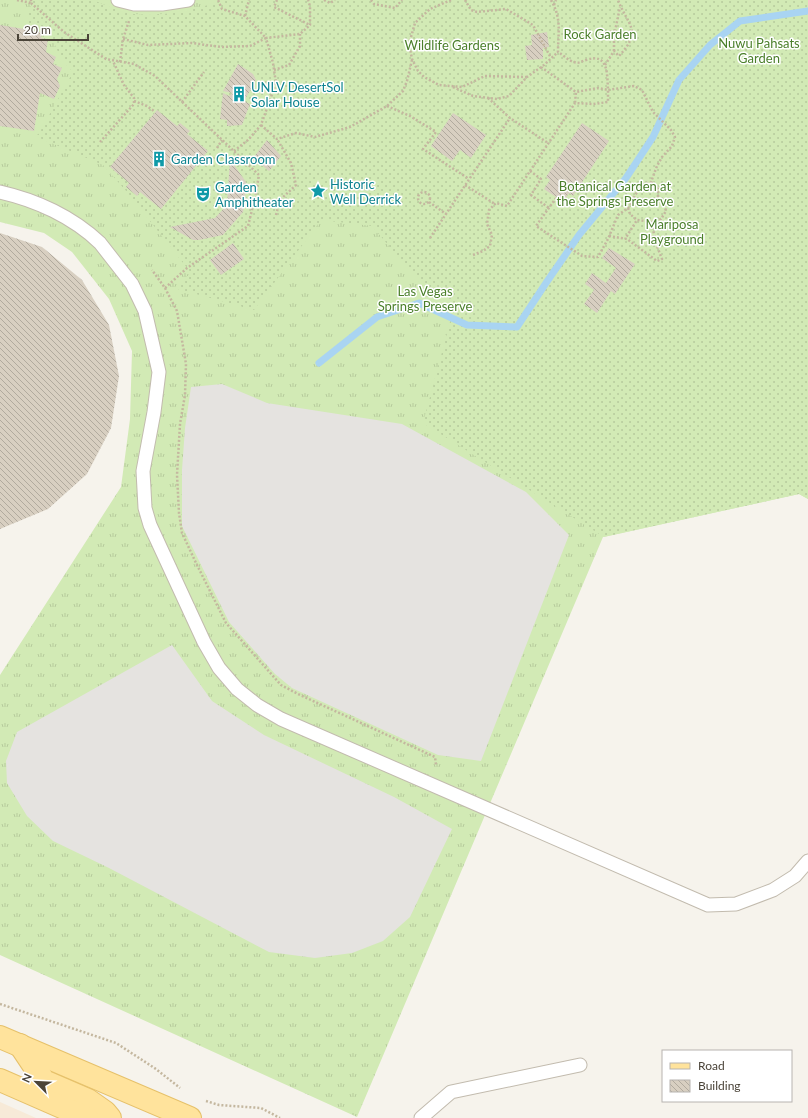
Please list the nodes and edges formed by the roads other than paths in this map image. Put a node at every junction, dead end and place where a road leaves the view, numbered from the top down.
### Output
1 (118, 0) edge
2 (188, 0) edge
3 (0, 192) edge
4 (808, 861) edge
5 (0, 1037) edge
6 (20, 1045) junction
7 (580, 1065) dead end
8 (0, 1080) edge
9 (87, 1118) edge
10 (110, 1118) edge
11 (190, 1118) edge
12 (421, 1118) edge

1 - 2 lane
3 - 4 lane
5 - 6 main road
6 - 10 main road
6 - 11 main road
7 - 12 lane
8 - 9 main road

